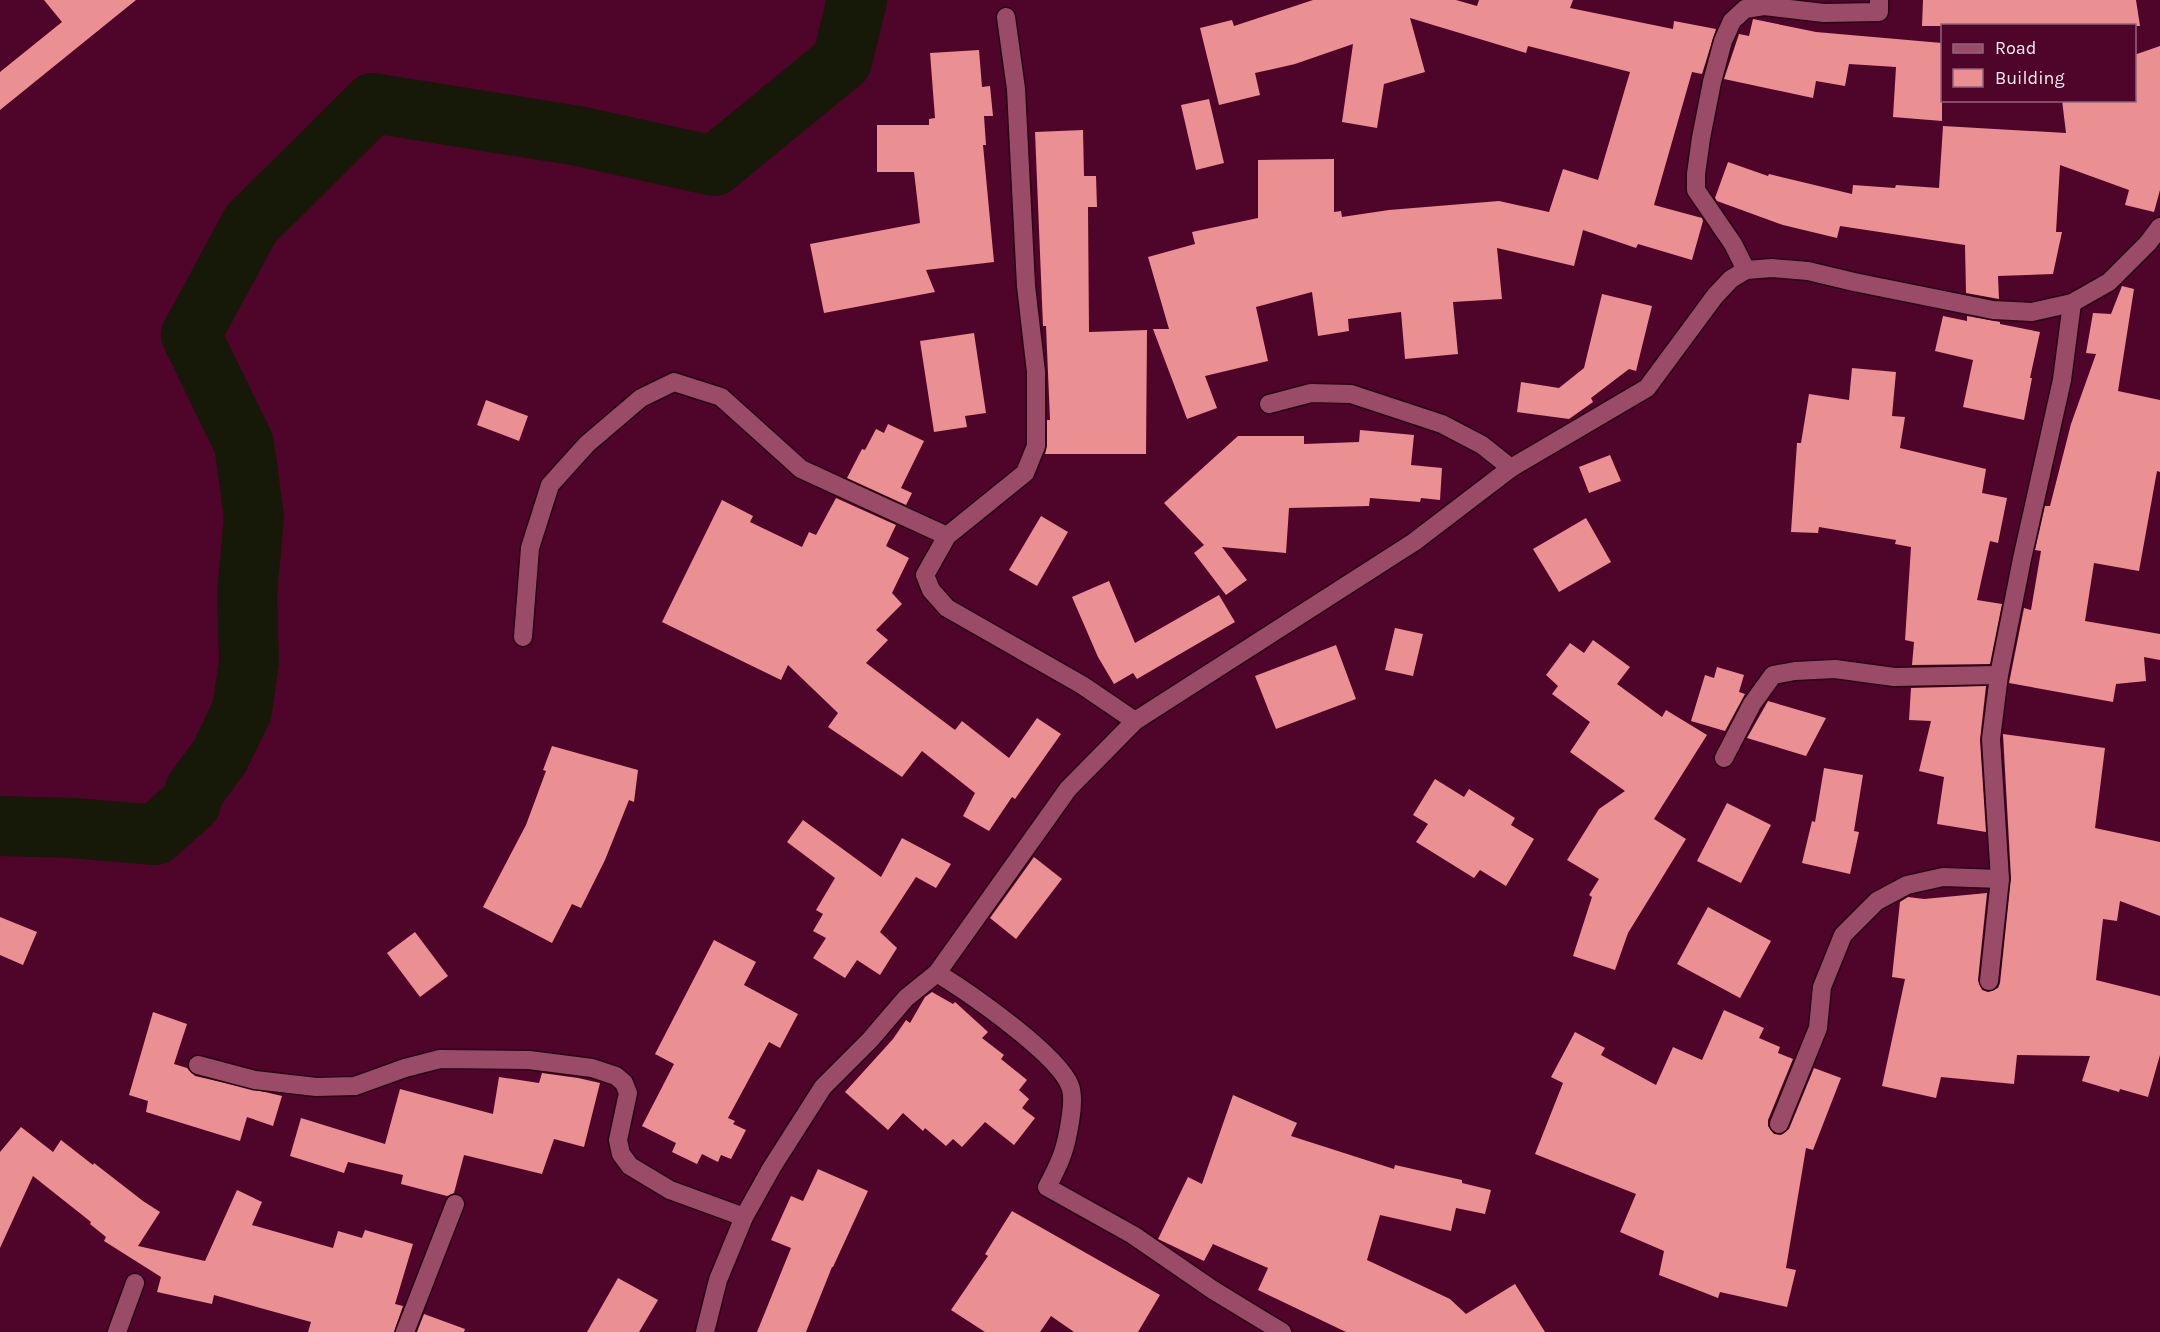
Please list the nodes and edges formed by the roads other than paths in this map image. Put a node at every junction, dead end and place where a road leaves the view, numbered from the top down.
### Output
1 (1879, 0) edge
2 (1006, 17) dead end
3 (2160, 227) edge
4 (1746, 270) junction
5 (2072, 303) junction
6 (1269, 404) dead end
7 (1511, 468) junction
8 (947, 536) junction
9 (523, 638) dead end
10 (1999, 675) junction
11 (1135, 721) junction
12 (1724, 758) dead end
13 (2000, 879) junction
14 (937, 973) junction
15 (1989, 981) dead end
16 (198, 1065) dead end
17 (1779, 1124) dead end
18 (455, 1204) dead end
19 (744, 1216) junction
20 (135, 1283) dead end
21 (117, 1332) edge
22 (405, 1332) edge
23 (705, 1332) edge
24 (1282, 1332) edge

1 - 4 street
2 - 8 street
3 - 5 street
4 - 5 street
4 - 7 street
5 - 10 street
6 - 7 street
7 - 11 street
8 - 9 street
8 - 11 street
10 - 12 street
10 - 13 street
11 - 14 street
13 - 15 street
13 - 17 street
14 - 19 street
14 - 24 street
16 - 19 street
18 - 22 street
19 - 23 street
20 - 21 street

